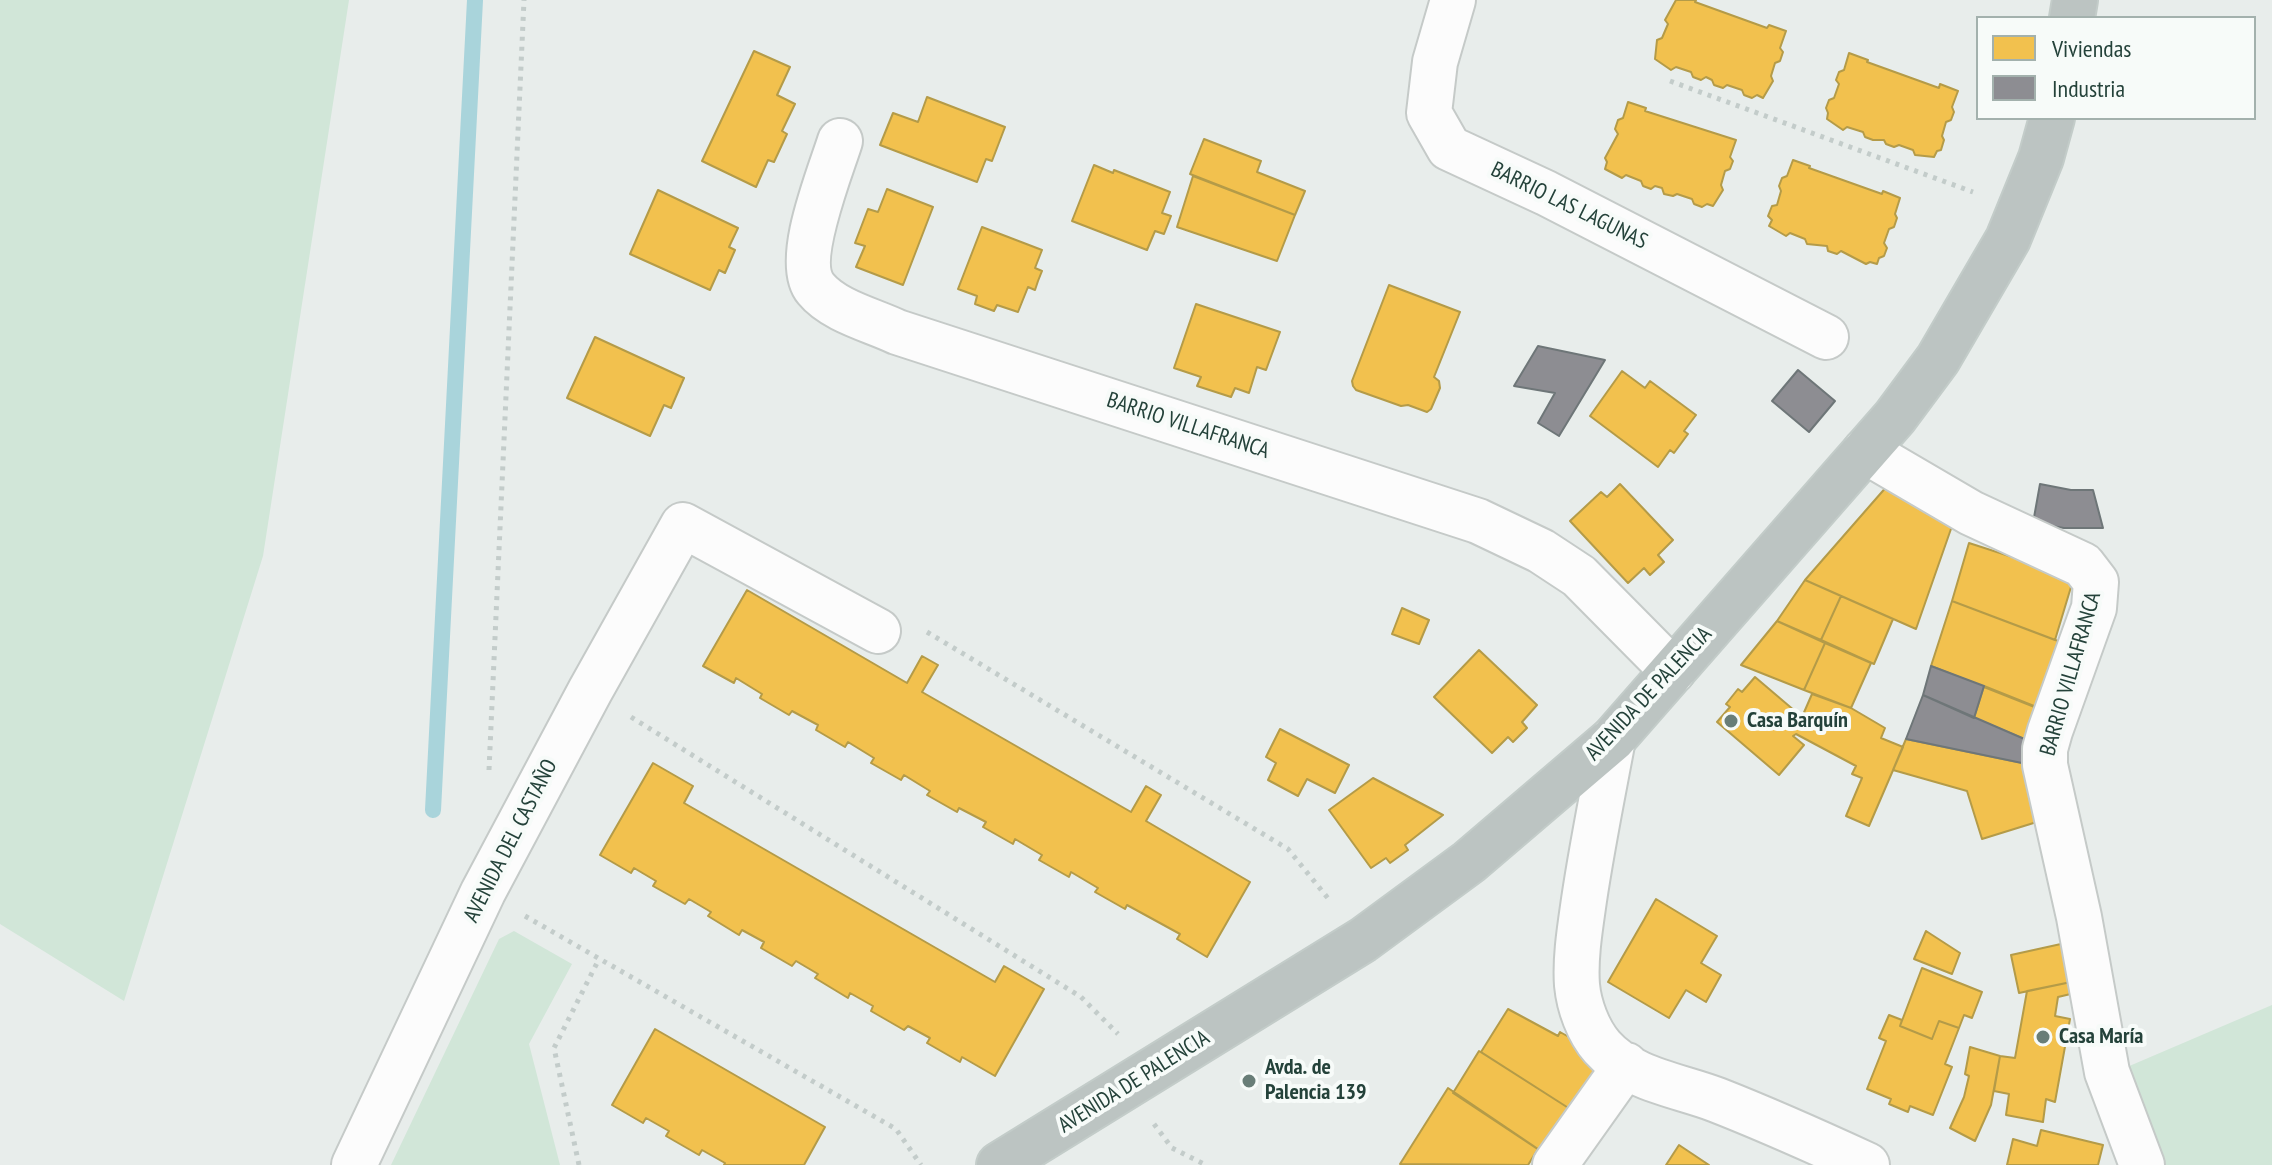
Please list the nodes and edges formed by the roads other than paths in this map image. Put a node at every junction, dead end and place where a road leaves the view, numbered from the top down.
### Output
1 (1453, 0) edge
2 (2051, 120) edge
3 (840, 141) dead end
4 (1826, 337) dead end
5 (1865, 451) junction
6 (878, 631) dead end
7 (1673, 671) junction
8 (1613, 739) junction
9 (1626, 1065) junction
10 (1003, 1164) edge
11 (354, 1165) edge
12 (1555, 1165) edge
13 (1867, 1165) edge
14 (2142, 1165) edge

1 - 4 street, BARRIO LAS LAGUNAS
2 - 5 highway, AVENIDA DE PALENCIA
3 - 7 street, BARRIO VILLAFRANCA
5 - 7 highway, AVENIDA DE PALENCIA
5 - 14 street, BARRIO VILLAFRANCA
6 - 11 street, AVENIDA DEL CASTAÑO
7 - 8 highway, AVENIDA DE PALENCIA
8 - 9 street
8 - 10 highway, AVENIDA DE PALENCIA
9 - 12 street
9 - 13 street

